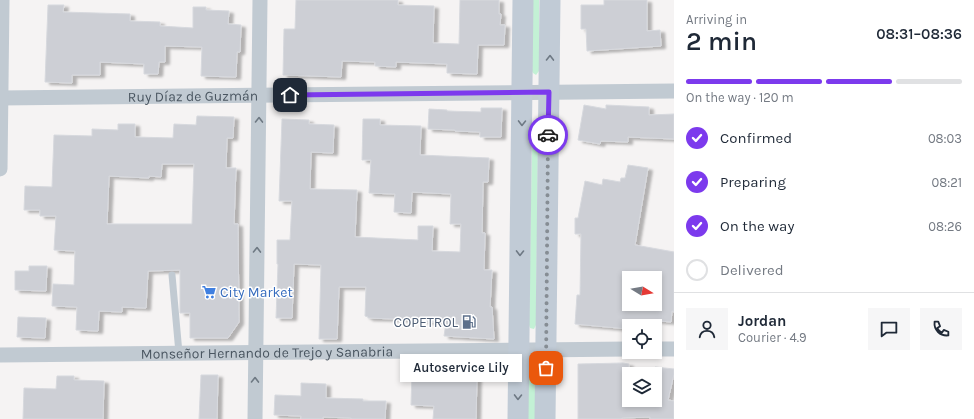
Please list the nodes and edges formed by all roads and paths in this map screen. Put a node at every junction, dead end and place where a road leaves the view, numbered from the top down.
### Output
1 (2, 0) edge
2 (260, 0) edge
3 (523, 0) edge
4 (550, 0) edge
5 (674, 91) edge
6 (549, 92) junction
7 (522, 93) junction
8 (259, 96) junction
9 (0, 98) edge
10 (0, 169) edge
11 (172, 275) dead end
12 (622, 349) edge
13 (662, 349) edge
14 (674, 349) edge
15 (519, 350) junction
16 (546, 350) junction
17 (179, 353) junction
18 (256, 353) junction
19 (0, 355) edge
20 (255, 419) edge
21 (518, 419) edge
22 (545, 419) edge

1 - 9 street
2 - 8 street
3 - 7 main road
6 -> 4 main road
5 - 6 street, Ruy Díaz de Guzmán
6 - 7 street, Ruy Díaz de Guzmán
6 - 16 main road
7 - 8 street, Ruy Díaz de Guzmán
7 -> 15 main road
8 - 9 street, Ruy Díaz de Guzmán
18 -> 8 street
9 - 10 street
11 - 17 lane
12 - 16 street, Monseñor Hernando de Trejo y Sanabria
13 - 14 street
15 - 16 street, Monseñor Hernando de Trejo y Sanabria
15 - 18 street, Monseñor Hernando de Trejo y Sanabria
15 -> 21 main road
16 - 22 main road
17 - 18 street, Monseñor Hernando de Trejo y Sanabria
17 - 19 street, Monseñor Hernando de Trejo y Sanabria
20 -> 18 street

